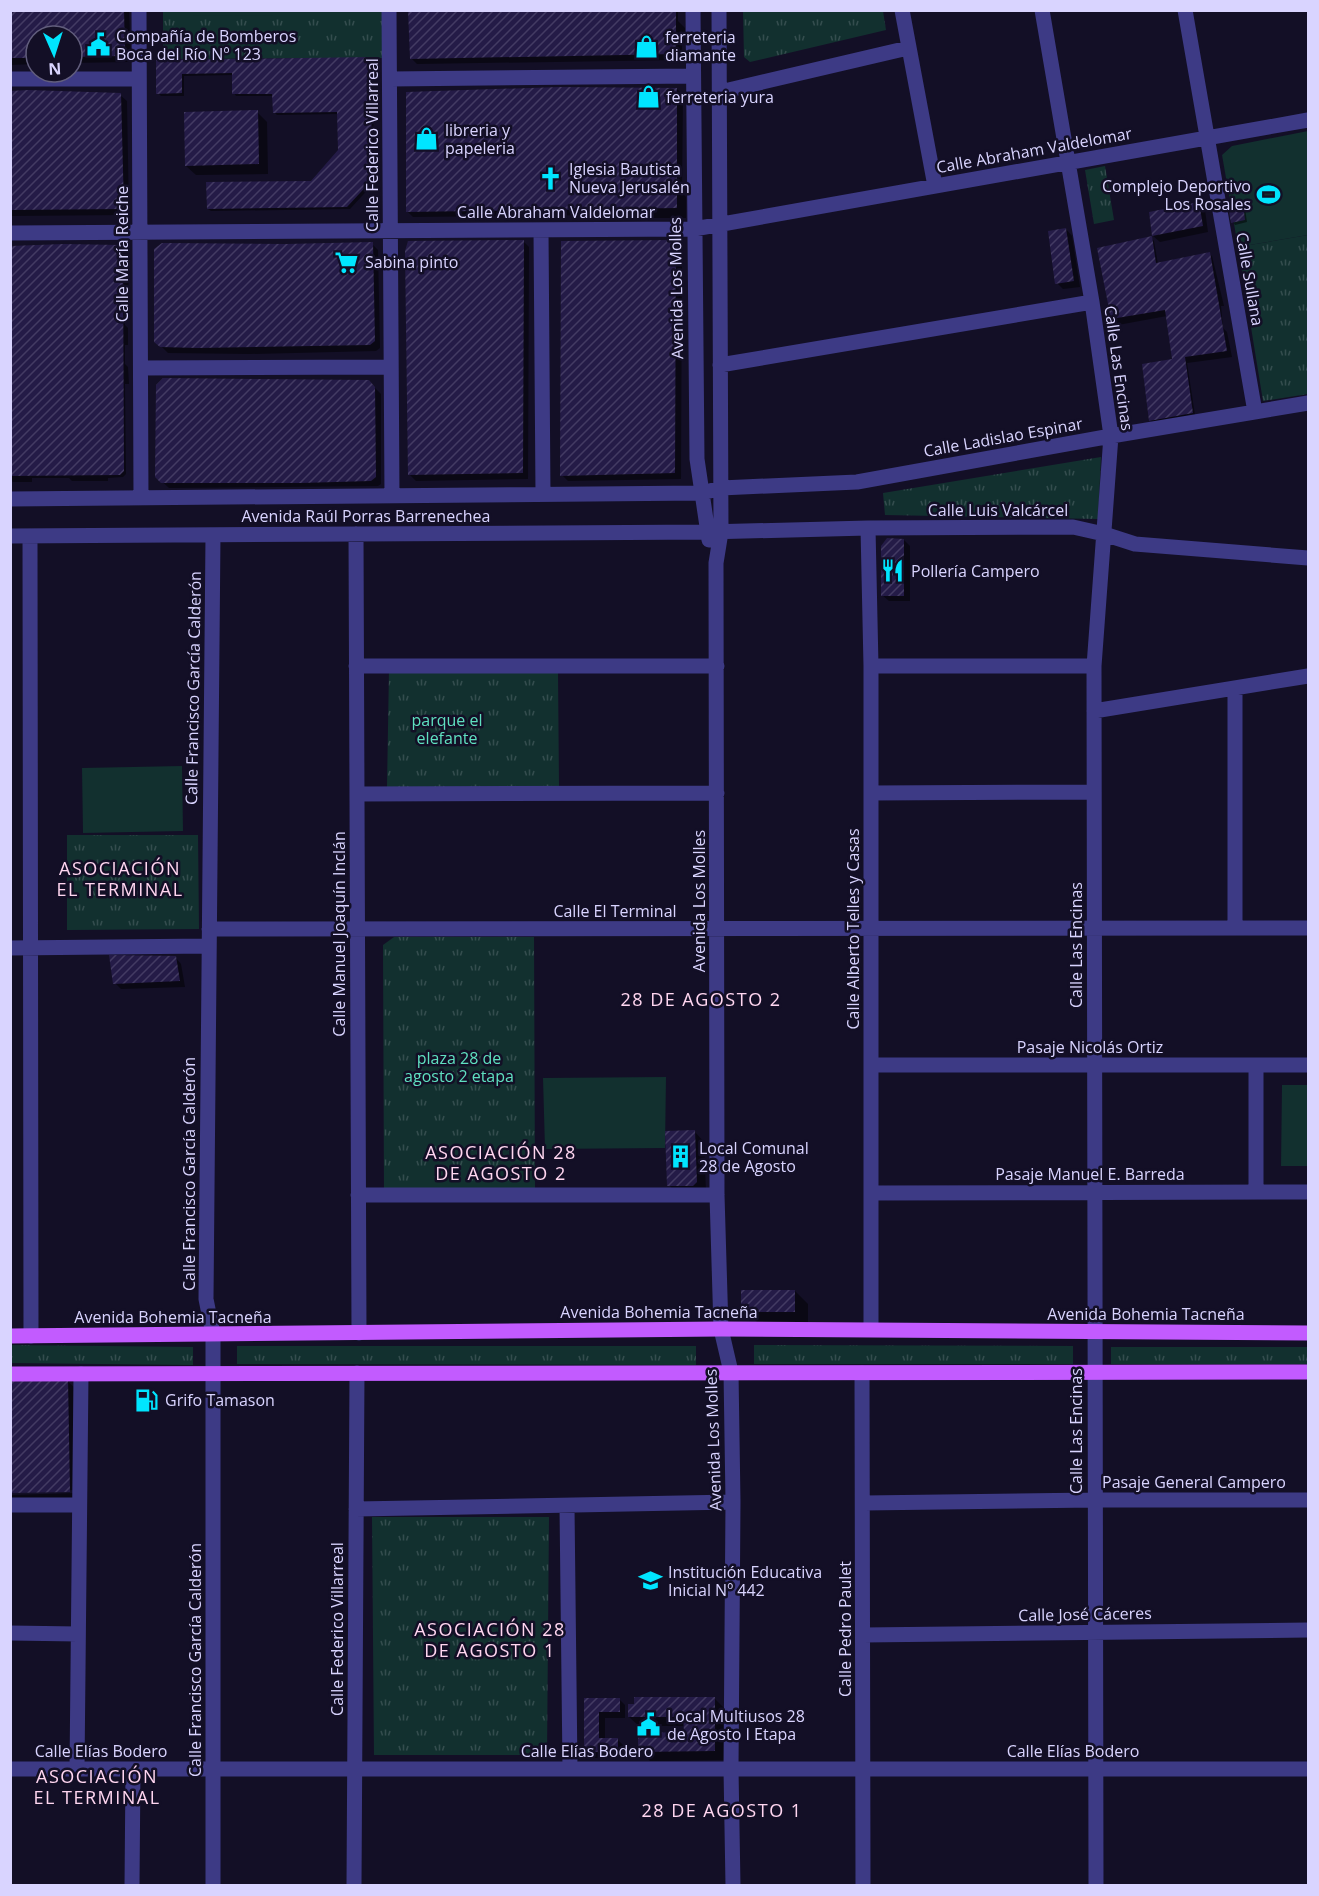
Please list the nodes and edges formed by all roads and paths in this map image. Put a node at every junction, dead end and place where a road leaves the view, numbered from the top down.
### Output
1 (139, 10) edge
2 (389, 10) edge
3 (693, 10) edge
4 (720, 10) edge
5 (902, 10) edge
6 (1042, 10) edge
7 (1185, 10) edge
8 (908, 48) junction
9 (693, 76) junction
10 (10, 79) edge
11 (139, 79) junction
12 (390, 79) junction
13 (720, 92) junction
14 (1308, 120) edge
15 (1207, 138) junction
16 (1068, 163) junction
17 (935, 186) junction
18 (721, 224) junction
19 (693, 229) junction
20 (542, 230) junction
21 (391, 231) junction
22 (140, 232) junction
23 (10, 233) edge
24 (1092, 302) junction
25 (720, 365) junction
26 (391, 367) junction
27 (141, 368) junction
28 (1308, 403) edge
29 (1255, 412) junction
30 (1111, 436) junction
31 (721, 488) junction
32 (702, 493) junction
33 (543, 494) junction
34 (392, 496) junction
35 (141, 498) junction
36 (10, 499) edge
37 (868, 528) junction
38 (714, 532) junction
39 (356, 534) junction
40 (1104, 534) junction
41 (213, 535) junction
42 (10, 536) edge
43 (30, 536) junction
44 (1308, 558) edge
45 (356, 666) junction
46 (717, 666) junction
47 (871, 666) junction
48 (1094, 666) junction
49 (1308, 676) edge
50 (1235, 688) junction
51 (1094, 711) junction
52 (1094, 792) junction
53 (717, 793) junction
54 (871, 793) junction
55 (357, 794) junction
56 (871, 928) junction
57 (1094, 928) junction
58 (1235, 928) junction
59 (1308, 928) edge
60 (208, 929) junction
61 (357, 929) junction
62 (717, 929) junction
63 (208, 946) junction
64 (10, 948) edge
65 (30, 948) junction
66 (871, 1065) junction
67 (1094, 1065) junction
68 (1256, 1065) junction
69 (1308, 1065) edge
70 (1094, 1192) junction
71 (1256, 1192) junction
72 (1308, 1192) edge
73 (871, 1193) junction
74 (358, 1195) junction
75 (717, 1195) junction
76 (721, 1329) junction
77 (871, 1329) junction
78 (1094, 1332) junction
79 (359, 1333) junction
80 (1308, 1333) edge
81 (213, 1334) junction
82 (10, 1336) edge
83 (31, 1336) junction
84 (731, 1372) junction
85 (862, 1372) junction
86 (1094, 1372) junction
87 (1308, 1372) edge
88 (213, 1373) junction
89 (357, 1373) junction
90 (10, 1374) edge
91 (81, 1374) junction
92 (1094, 1500) junction
93 (1308, 1500) edge
94 (733, 1502) junction
95 (864, 1503) junction
96 (10, 1505) edge
97 (80, 1505) junction
98 (567, 1506) junction
99 (356, 1509) junction
100 (1308, 1630) edge
101 (1095, 1632) junction
102 (10, 1633) edge
103 (78, 1634) junction
104 (863, 1635) junction
105 (77, 1769) junction
106 (133, 1769) junction
107 (213, 1769) junction
108 (570, 1769) junction
109 (731, 1769) junction
110 (863, 1769) junction
111 (1095, 1769) junction
112 (1308, 1769) edge
113 (10, 1770) edge
114 (354, 1770) junction
115 (132, 1886) edge
116 (213, 1886) edge
117 (354, 1886) edge
118 (733, 1886) edge
119 (863, 1886) edge
120 (1096, 1886) edge

1 - 11 street, Calle María Reiche
2 - 12 street, Calle Federico Villarreal
3 - 9 street, Avenida Los Molles
4 - 13 street, Avenida Los Molles
5 - 8 street
6 - 16 street, Calle Las Encinas
7 - 15 street, Calle Sullana
8 - 13 street
8 - 17 street
9 - 12 street
9 - 19 street, Avenida Los Molles
10 - 11 street
11 - 22 street, Calle María Reiche
12 - 21 street, Calle Federico Villarreal
13 - 18 street, Avenida Los Molles
14 - 15 street, Calle Abraham Valdelomar
15 - 16 street, Calle Abraham Valdelomar
15 - 29 street, Calle Sullana
16 - 17 street, Calle Abraham Valdelomar
16 - 24 street, Calle Las Encinas
17 - 18 street, Calle Abraham Valdelomar
18 - 19 street, Calle Abraham Valdelomar
18 - 25 street, Avenida Los Molles
19 - 20 street, Calle Abraham Valdelomar
19 - 32 street, Avenida Los Molles
20 - 21 street, Calle Abraham Valdelomar
20 - 33 street
21 - 22 street, Calle Abraham Valdelomar
21 - 26 street, Calle Federico Villarreal
22 - 23 street, Calle Abraham Valdelomar
22 - 27 street, Calle María Reiche
24 - 25 street
24 - 30 street, Calle Las Encinas
25 - 31 street, Avenida Los Molles
26 - 27 street
26 - 34 street, Calle Federico Villarreal
27 - 35 street, Calle María Reiche
28 - 29 street, Calle Ladislao Espinar
29 - 30 street, Calle Ladislao Espinar
30 - 31 street, Calle Ladislao Espinar
30 - 40 street, Calle Las Encinas
31 - 32 street, Calle Ladislao Espinar
31 - 38 street, Avenida Los Molles
32 - 33 street, Avenida Raúl Porras Barrenechea
32 - 38 street, Avenida Los Molles
33 - 34 street, Avenida Raúl Porras Barrenechea
34 - 35 street, Avenida Raúl Porras Barrenechea
35 - 36 street, Avenida Raúl Porras Barrenechea
37 - 38 street, Calle Luis Valcárcel
37 - 40 street, Calle Luis Valcárcel
37 - 47 street, Calle Alberto Telles y Casas
38 - 39 street, Avenida Raúl Porras Barrenechea
38 - 46 street, Avenida Los Molles
39 - 41 street, Avenida Raúl Porras Barrenechea
39 - 45 street, Calle Manuel Joaquín Inclán
40 - 44 street, Calle Luis Valcárcel
40 - 48 street, Calle Las Encinas
41 - 43 street, Avenida Raúl Porras Barrenechea
41 - 60 street, Calle Francisco García Calderón
42 - 43 street, Avenida Raúl Porras Barrenechea
43 - 65 street
45 - 46 street
45 - 55 street, Calle Manuel Joaquín Inclán
46 - 53 street, Avenida Los Molles
47 - 48 street
47 - 54 street, Calle Alberto Telles y Casas
48 - 51 street, Calle Las Encinas
49 - 50 street
50 - 51 street
50 - 58 street
51 - 52 street, Calle Las Encinas
52 - 54 street
52 - 57 street, Calle Las Encinas
53 - 55 street
53 - 62 street, Avenida Los Molles
54 - 56 street, Calle Alberto Telles y Casas
55 - 61 street, Calle Manuel Joaquín Inclán
56 - 57 street, Calle El Terminal
56 - 62 street, Calle El Terminal
56 - 66 street, Calle Alberto Telles y Casas
57 - 58 street, Calle El Terminal
57 - 67 street, Calle Las Encinas
58 - 59 street, Calle El Terminal
60 - 61 street, Calle El Terminal
60 - 63 street, Calle Francisco García Calderón
61 - 62 street, Calle El Terminal
61 - 74 street, Calle Manuel Joaquín Inclán
62 - 75 street, Avenida Los Molles
63 - 65 street
63 - 81 street, Calle Francisco García Calderón
64 - 65 street
65 - 83 street
66 - 67 street, Pasaje Nicolás Ortiz
66 - 73 street, Calle Alberto Telles y Casas
67 - 68 street, Pasaje Nicolás Ortiz
67 - 70 street, Calle Las Encinas
68 - 69 street, Pasaje Nicolás Ortiz
68 - 71 street
70 - 71 street, Pasaje Manuel E. Barreda
70 - 73 street, Pasaje Manuel E. Barreda
70 - 78 street, Calle Las Encinas
71 - 72 street, Pasaje Manuel E. Barreda
73 - 77 street, Calle Alberto Telles y Casas
74 - 75 street
74 - 79 street, Calle Manuel Joaquín Inclán
75 - 76 street, Avenida Los Molles
76 - 77 main road, Avenida Bohemia Tacneña
76 - 79 main road, Avenida Bohemia Tacneña
76 - 84 street, Avenida Los Molles
77 - 78 main road, Avenida Bohemia Tacneña
78 - 80 main road, Avenida Bohemia Tacneña
78 - 86 street, Calle Las Encinas
79 - 81 main road, Avenida Bohemia Tacneña
81 - 83 main road, Avenida Bohemia Tacneña
81 - 88 street, Calle Francisco García Calderón
82 - 83 main road, Avenida Bohemia Tacneña
84 - 85 main road
84 - 89 main road
84 - 94 street, Avenida Los Molles
85 - 86 main road
85 - 95 street, Calle Pedro Paulet
86 - 87 main road
86 - 92 street, Calle Las Encinas
88 - 89 main road
88 - 91 main road
88 - 107 street, Calle Francisco García Calderón
89 - 99 street, Calle Federico Villarreal
90 - 91 main road
91 - 97 street
92 - 93 street, Pasaje General Campero
92 - 95 street, Pasaje General Campero
92 - 101 street, Calle Las Encinas
94 - 98 street
94 - 109 street, Avenida Los Molles
95 - 104 street, Calle Pedro Paulet
96 - 97 street
97 - 103 street
98 - 99 street
98 - 108 street
99 - 114 street, Calle Federico Villarreal
100 - 101 street, Calle José Cáceres
101 - 104 street, Calle José Cáceres
101 - 111 street, Calle Las Encinas
102 - 103 street
103 - 105 street
104 - 110 street, Calle Pedro Paulet
105 - 106 street, Calle Elías Bodero
105 - 113 street, Calle Elías Bodero
106 - 107 street, Calle Elías Bodero
106 - 115 street
107 - 114 street, Calle Elías Bodero
107 - 116 street, Calle Francisco García Calderón
108 - 109 street, Calle Elías Bodero
108 - 114 street, Calle Elías Bodero
109 - 110 street, Calle Elías Bodero
109 - 118 street, Avenida Los Molles
110 - 111 street, Calle Elías Bodero
110 - 119 street, Calle Pedro Paulet
111 - 112 street, Calle Elías Bodero
111 - 120 street, Calle Las Encinas
114 - 117 street, Calle Federico Villarreal

